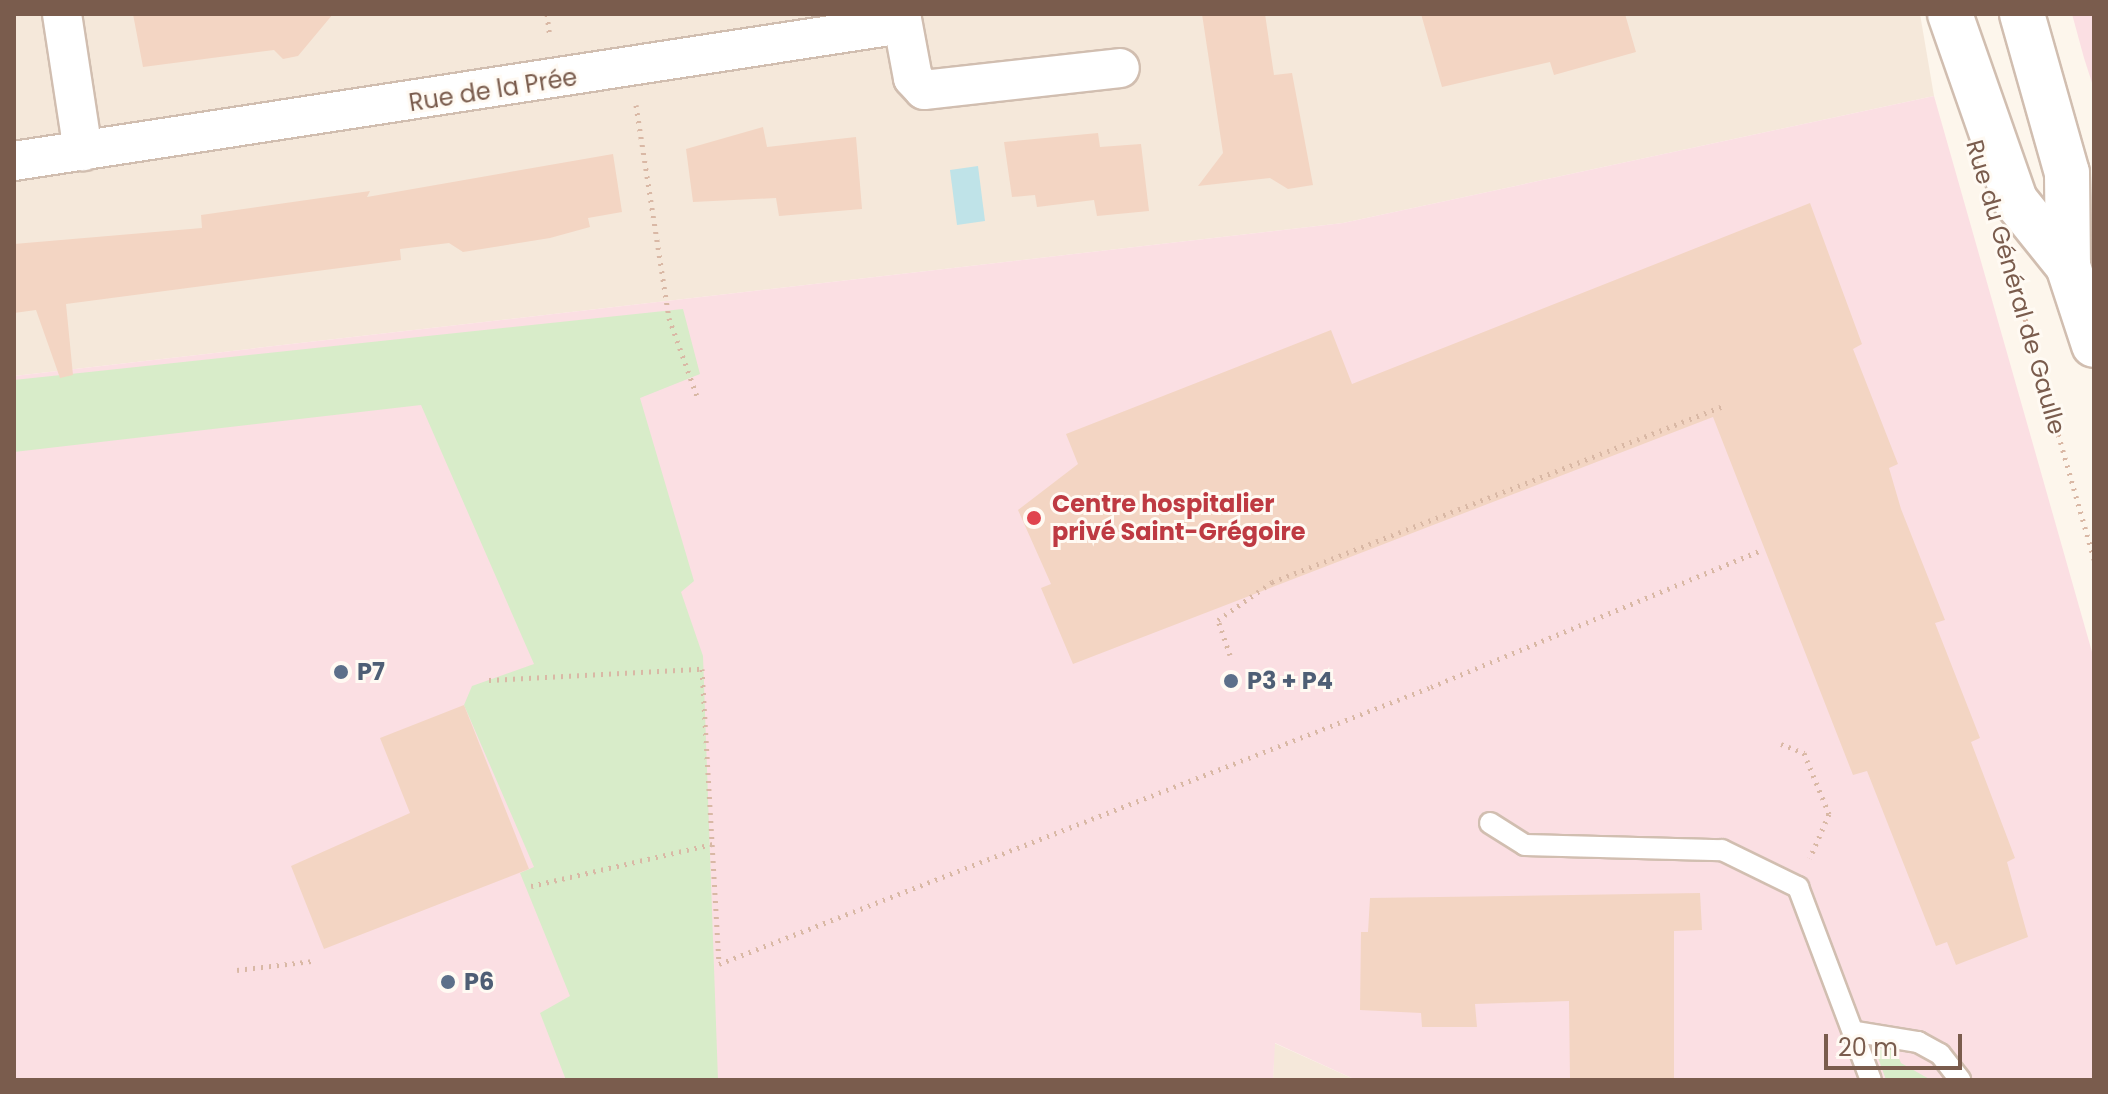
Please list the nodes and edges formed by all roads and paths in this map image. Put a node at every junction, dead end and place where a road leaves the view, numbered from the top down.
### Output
1 (62, 14) edge
2 (1950, 14) edge
3 (2022, 14) edge
4 (901, 19) edge
5 (1120, 68) dead end
6 (630, 69) junction
7 (83, 151) junction
8 (14, 161) edge
9 (2008, 256) dead end
10 (2068, 266) junction
11 (2094, 345) edge
12 (697, 396) dead end
13 (1723, 406) dead end
14 (1761, 550) dead end
15 (2094, 559) edge
16 (1230, 655) dead end
17 (489, 680) dead end
18 (1781, 744) dead end
19 (1490, 823) dead end
20 (713, 844) junction
21 (531, 886) dead end
22 (1798, 887) junction
23 (313, 961) dead end
24 (237, 970) dead end
25 (1857, 1032) junction
26 (1871, 1080) edge
27 (1960, 1080) edge

1 - 7 street
2 - 10 main road, Rue du Général de Gaulle
3 - 10 main road, Rue du Général de Gaulle
4 - 5 street
4 - 6 street, Rue de la Prée
6 - 7 street, Rue de la Prée
6 - 12 path
7 - 8 street, Rue de la Prée
9 - 15 path, Rue du Général de Gaulle
10 - 11 main road, Rue du Général de Gaulle
13 - 16 path
14 - 20 path
17 - 20 path
18 - 22 path
19 - 22 lane
20 - 21 path
22 - 25 lane
23 - 24 path
25 - 26 lane
25 - 27 lane

